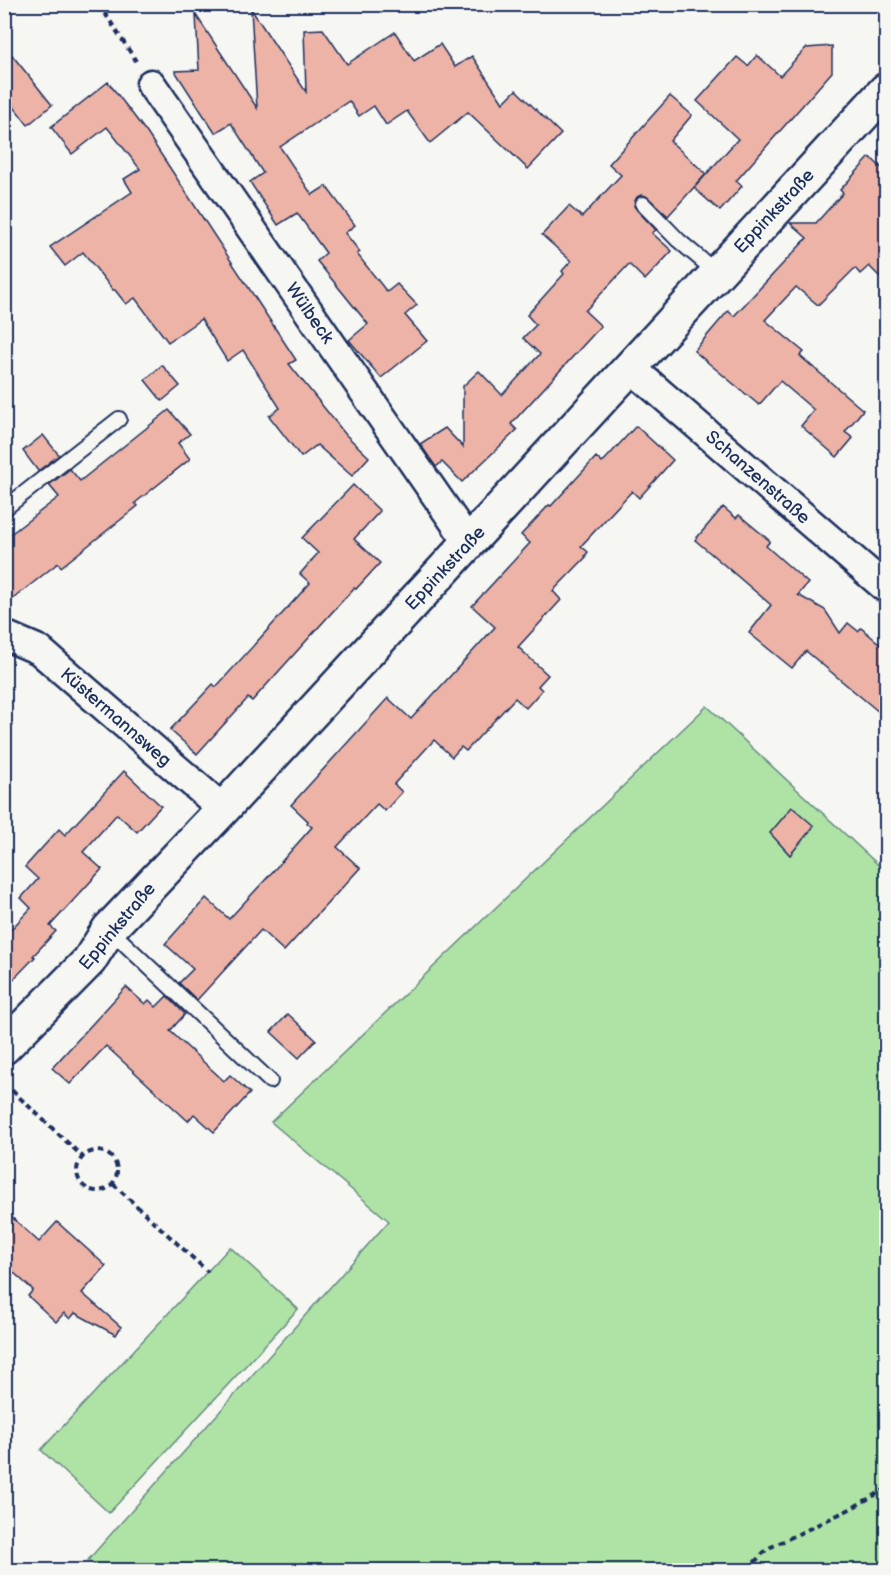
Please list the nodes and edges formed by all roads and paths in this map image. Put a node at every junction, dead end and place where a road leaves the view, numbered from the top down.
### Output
1 (99, 4) edge
2 (151, 84) joint
3 (886, 90) edge
4 (643, 204) dead end
5 (717, 273) junction
6 (630, 367) junction
7 (119, 419) dead end
8 (4, 509) edge
9 (469, 543) junction
10 (886, 588) edge
11 (4, 634) edge
12 (223, 808) junction
13 (109, 929) junction
14 (4, 1047) edge
15 (270, 1081) dead end
16 (4, 1083) edge
17 (83, 1157) junction
18 (113, 1184) junction
19 (208, 1272) dead end
20 (886, 1489) edge
21 (747, 1570) edge

1 - 2 path
2 - 9 street, Wülbeck
3 - 5 street, Eppinkstraße
4 - 5 lane
5 - 6 street, Eppinkstraße
6 - 9 street, Eppinkstraße
6 - 10 street, Schanzenstraße
7 - 8 lane
9 - 12 street, Eppinkstraße
11 - 12 street, Küstermannsweg
12 - 13 street, Eppinkstraße
13 - 14 street, Eppinkstraße
13 - 15 lane
16 - 17 path
17 - 18 path
17 - 18 path
18 - 19 path
20 - 21 path

